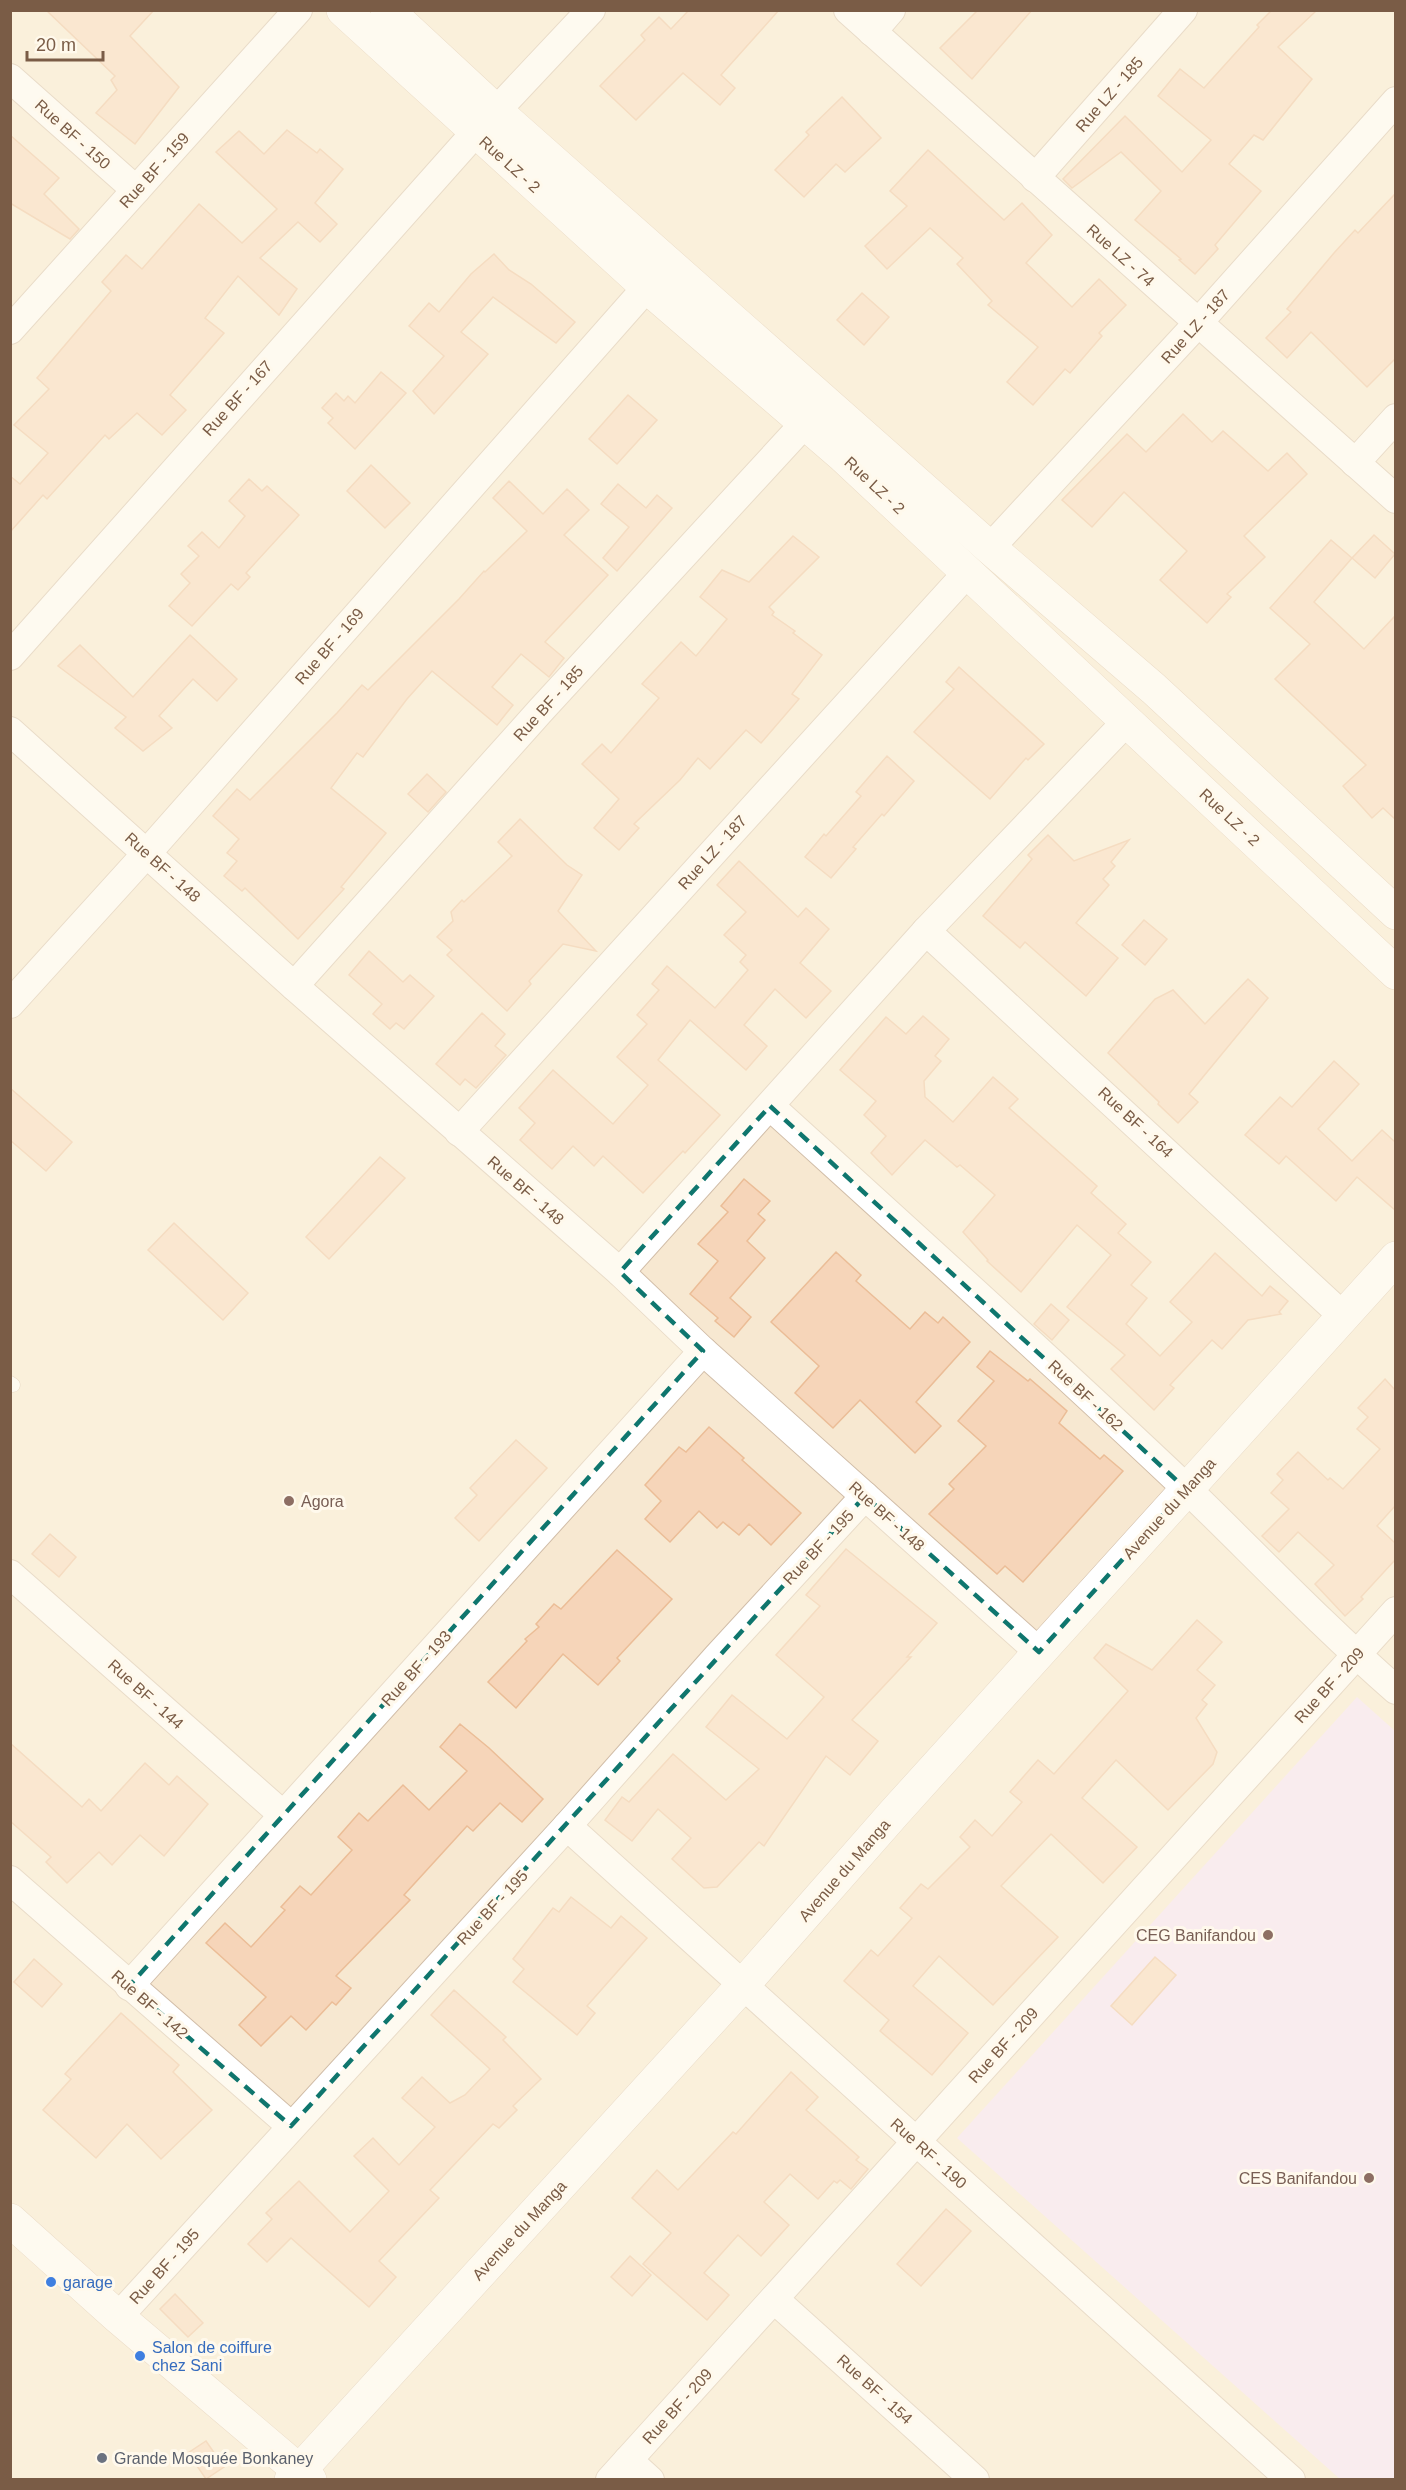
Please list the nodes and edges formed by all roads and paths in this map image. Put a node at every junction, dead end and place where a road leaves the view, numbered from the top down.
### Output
1 (298, 10) edge
2 (343, 10) edge
3 (387, 10) edge
4 (591, 10) edge
5 (848, 10) edge
6 (891, 10) edge
7 (1183, 10) edge
8 (872, 32) junction
9 (10, 78) edge
10 (1395, 100) edge
11 (486, 122) junction
12 (1035, 178) junction
13 (136, 190) junction
14 (647, 287) junction
15 (1198, 323) junction
16 (10, 330) edge
17 (1395, 418) edge
18 (805, 423) junction
19 (1355, 463) junction
20 (1395, 499) edge
21 (990, 548) junction
22 (968, 573) junction
23 (10, 656) edge
24 (1127, 721) junction
25 (10, 731) edge
26 (147, 853) junction
27 (1392, 903) edge
28 (926, 931) junction
29 (1395, 973) edge
30 (294, 986) junction
31 (10, 1004) edge
32 (770, 1106) junction
33 (459, 1132) junction
34 (1395, 1258) edge
35 (620, 1272) junction
36 (1343, 1316) junction
37 (703, 1351) junction
38 (1186, 1489) junction
39 (865, 1496) junction
40 (10, 1574) edge
41 (1395, 1611) edge
42 (1039, 1652) junction
43 (1356, 1655) junction
44 (1395, 1690) edge
45 (282, 1815) junction
46 (567, 1826) junction
47 (10, 1880) edge
48 (743, 1985) junction
49 (129, 1986) junction
50 (291, 2126) junction
51 (916, 2141) junction
52 (10, 2220) edge
53 (774, 2298) junction
54 (118, 2317) junction
55 (619, 2470) edge
56 (300, 2476) edge
57 (650, 2480) edge
58 (975, 2480) edge
59 (1291, 2480) edge

1 - 13 street, Rue BF - 159
2 - 11 main road, Rue LZ - 2
3 - 11 main road, Rue LZ - 2
4 - 11 street, Rue BF - 167
5 - 8 street, Rue LZ - 74
6 - 8 street
7 - 12 street, Rue LZ - 185
8 - 12 street, Rue LZ - 74
9 - 13 street, Rue BF - 150
10 - 15 street, Rue LZ - 187
11 - 14 main road, Rue LZ - 2
11 - 21 main road, Rue LZ - 2
11 - 23 street, Rue BF - 167
12 - 15 street, Rue LZ - 74
13 - 16 street, Rue BF - 159
14 - 18 main road, Rue LZ - 2
14 - 26 street, Rue BF - 169
15 - 19 street, Rue LZ - 74
15 - 21 street, Rue LZ - 187
17 - 19 street
18 - 22 main road, Rue LZ - 2
18 - 30 street, Rue BF - 185
19 - 20 street, Rue LZ - 74
21 - 27 main road, Rue LZ - 2
22 - 24 main road, Rue LZ - 2
22 - 33 street, Rue LZ - 187
24 - 28 street
24 - 29 main road, Rue LZ - 2
25 - 26 street, Rue BF - 148
26 - 30 street, Rue BF - 148
26 - 31 street, Rue BF - 169
28 - 32 street
28 - 36 street, Rue BF - 164
30 - 33 street, Rue BF - 148
32 - 35 street
32 - 38 street, Rue BF - 162
33 - 35 street, Rue BF - 148
34 - 36 main road, Avenue du Manga
35 - 37 street, Rue BF - 148
36 - 38 main road, Avenue du Manga
37 - 39 street, Rue BF - 148
37 - 45 street, Rue BF - 193
38 - 42 main road, Avenue du Manga
38 - 43 street, Rue BF - 162
39 - 42 street, Rue BF - 148
39 - 46 street, Rue BF - 195
40 - 45 street, Rue BF - 144
41 - 43 street, Rue BF - 209
42 - 48 main road, Avenue du Manga
43 - 44 street, Rue BF - 162
43 - 51 street, Rue BF - 209
45 - 49 street, Rue BF - 193
46 - 48 street, Rue RF - 190
46 - 50 street, Rue BF - 195
47 - 49 street, Rue BF - 142
48 - 51 street, Rue RF - 190
48 - 56 main road, Avenue du Manga
49 - 50 street, Rue BF - 142
50 - 54 street, Rue BF - 195
51 - 53 street, Rue BF - 209
51 - 59 street, Rue RF - 190
52 - 54 main road
53 - 55 street, Rue BF - 209
53 - 58 street, Rue BF - 154
54 - 56 main road
55 - 57 street

